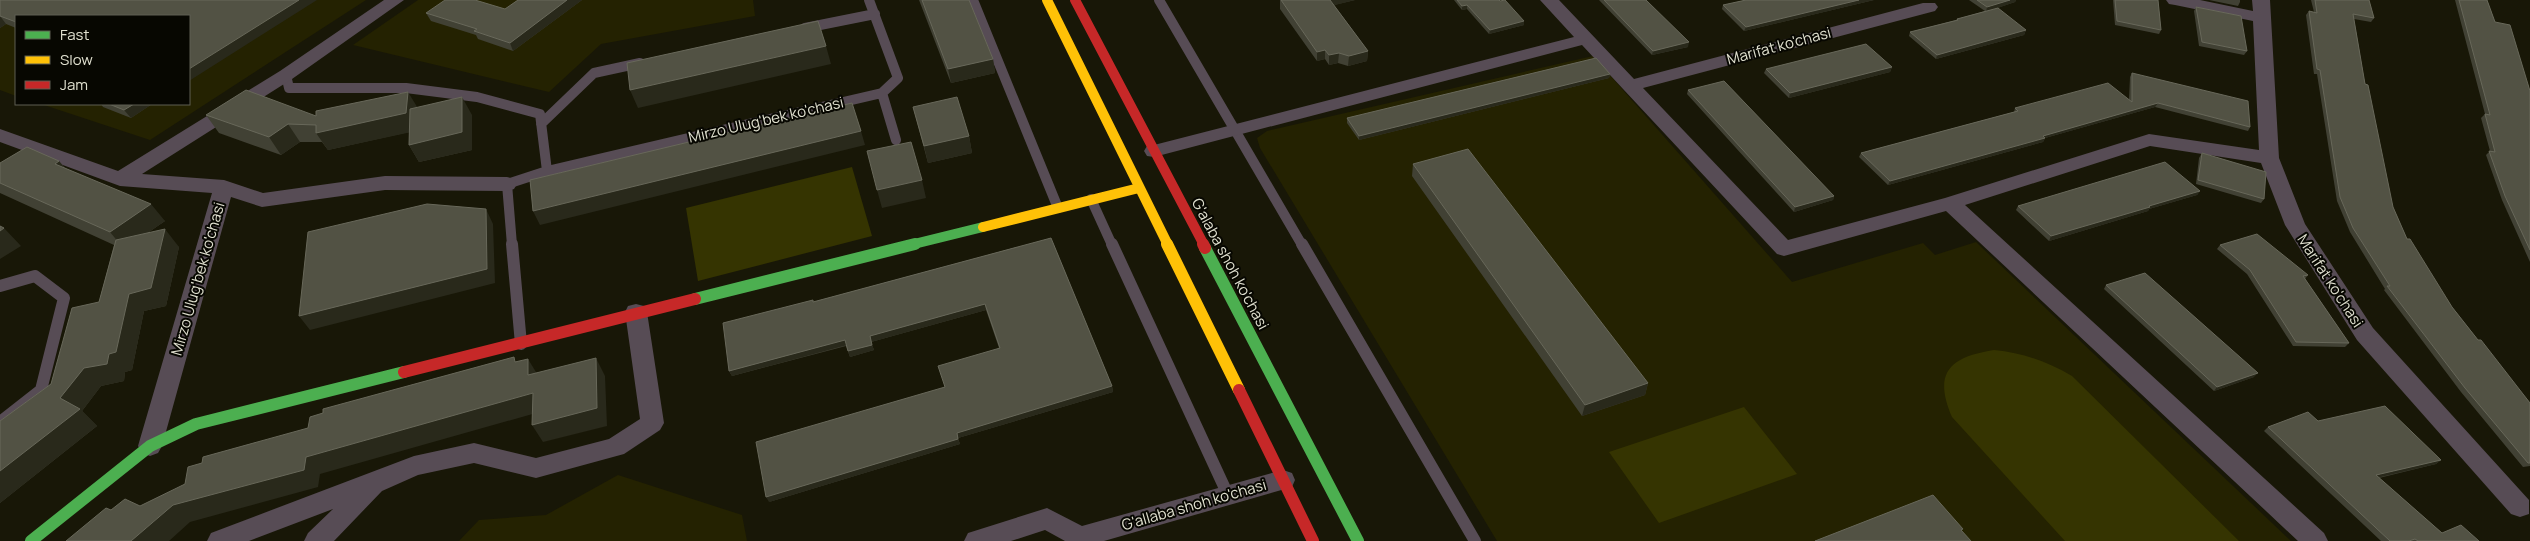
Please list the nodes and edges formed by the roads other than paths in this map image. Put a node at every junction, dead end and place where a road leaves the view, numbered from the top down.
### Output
1 (395, 0) edge
2 (870, 0) edge
3 (974, 0) edge
4 (1047, 0) edge
5 (1074, 0) edge
6 (1159, 0) edge
7 (1549, 0) edge
8 (2175, 0) edge
9 (1925, 3) edge
10 (2262, 9) edge
11 (874, 14) junction
12 (797, 30) edge
13 (1585, 39) junction
14 (652, 61) edge
15 (286, 75) junction
16 (1630, 86) junction
17 (882, 93) junction
18 (541, 124) junction
19 (1234, 130) junction
20 (0, 135) edge
21 (896, 140) dead end
22 (1154, 151) junction
23 (2269, 158) junction
24 (547, 171) junction
25 (120, 179) junction
26 (507, 184) junction
27 (224, 187) junction
28 (1139, 188) junction
29 (1091, 199) junction
30 (1950, 203) junction
31 (1058, 208) junction
32 (0, 286) edge
33 (636, 312) junction
34 (521, 344) junction
35 (0, 422) edge
36 (150, 446) junction
37 (1283, 480) junction
38 (377, 482) junction
39 (1228, 495) junction
40 (2520, 507) dead end
41 (1080, 539) edge
42 (31, 541) edge
43 (220, 541) edge
44 (317, 541) edge
45 (977, 541) edge
46 (1313, 541) edge
47 (1358, 541) edge
48 (1475, 541) edge
49 (2315, 541) edge

1 - 15 street
2 - 11 lane
3 - 31 lane
4 - 28 main road
5 - 22 main road, G'alaba shoh ko'chasi
6 - 19 lane
7 - 13 street
8 - 10 street
9 - 16 street, Marifat ko'chasi
10 - 23 street, Marifat ko'chasi
11 - 12 lane
11 - 17 lane
13 - 16 street
13 - 19 street
14 - 18 lane
15 - 18 lane
15 - 25 street
16 - 30 street
17 - 21 lane
17 - 24 lane, Mirzo Ulug'bek ko'chasi
18 - 24 lane
19 - 22 street
19 - 48 lane
20 - 25 street, Mirzo Ulug'bek ko'chasi
22 - 47 main road, G'alaba shoh ko'chasi
23 - 30 street
23 - 40 street, Marifat ko'chasi
24 - 26 lane, Mirzo Ulug'bek ko'chasi
25 - 27 street, Mirzo Ulug'bek ko'chasi
26 - 27 street
26 - 34 lane
27 - 36 street, Mirzo Ulug'bek ko'chasi
28 - 29 main road
28 - 37 main road
29 - 31 main road
29 - 39 lane
30 - 49 street
31 - 33 main road
32 - 35 lane
33 - 34 main road
33 - 38 street
34 - 36 main road
36 - 42 main road
37 - 39 street, G'allaba shoh ko'chasi
37 - 46 main road
38 - 43 street
38 - 44 street
39 - 41 street, G'allaba shoh ko'chasi
41 - 45 street

